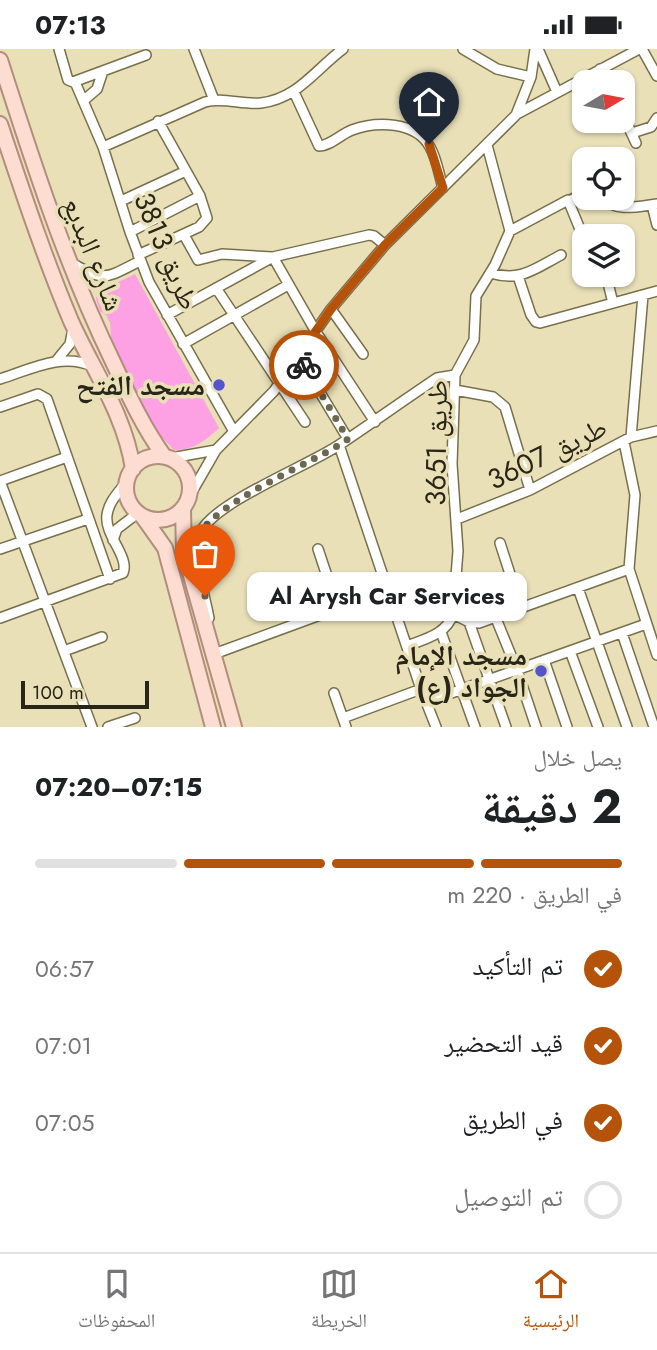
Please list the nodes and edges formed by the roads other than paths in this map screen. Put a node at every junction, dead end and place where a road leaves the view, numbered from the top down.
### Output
1 (59, 49) edge
2 (194, 49) edge
3 (343, 49) edge
4 (463, 49) edge
5 (537, 49) edge
6 (640, 49) edge
7 (146, 55) dead end
8 (0, 61) edge
9 (600, 69) joint
10 (103, 71) junction
11 (657, 76) edge
12 (531, 77) junction
13 (75, 82) junction
14 (294, 92) junction
15 (557, 92) junction
16 (214, 100) junction
17 (83, 101) junction
18 (516, 115) junction
19 (158, 121) junction
20 (0, 124) edge
21 (655, 126) edge
22 (635, 132) edge
23 (632, 133) edge
24 (636, 143) dead end
25 (487, 145) junction
26 (103, 147) junction
27 (186, 171) junction
28 (443, 188) junction
29 (200, 196) junction
30 (572, 198) edge
31 (568, 200) junction
32 (121, 201) junction
33 (655, 205) edge
34 (635, 206) edge
35 (578, 224) edge
36 (657, 225) edge
37 (510, 231) junction
38 (130, 232) junction
39 (184, 235) junction
40 (385, 245) junction
41 (561, 255) dead end
42 (273, 257) junction
43 (139, 258) junction
44 (70, 262) junction
45 (490, 273) junction
46 (518, 276) junction
47 (288, 285) junction
48 (609, 287) edge
49 (216, 288) junction
50 (657, 291) edge
51 (643, 295) junction
52 (613, 303) junction
53 (331, 309) junction
54 (167, 315) junction
55 (234, 316) junction
56 (71, 320) junction
57 (316, 332) junction
58 (183, 344) junction
59 (363, 354) dead end
60 (299, 356) junction
61 (54, 362) junction
62 (93, 366) junction
63 (456, 375) junction
64 (0, 379) edge
65 (278, 384) junction
66 (455, 390) junction
67 (0, 407) edge
68 (305, 422) dead end
69 (374, 422) junction
70 (233, 431) junction
71 (657, 431) edge
72 (348, 439) junction
73 (627, 439) junction
74 (339, 445) junction
75 (216, 450) junction
76 (67, 457) junction
77 (168, 457) junction
78 (130, 475) junction
79 (0, 481) edge
80 (530, 490) junction
81 (186, 503) junction
82 (141, 515) junction
83 (89, 519) junction
84 (457, 520) junction
85 (113, 540) junction
86 (23, 541) junction
87 (500, 543) dead end
88 (0, 549) edge
89 (318, 549) dead end
90 (629, 569) junction
91 (110, 579) junction
92 (578, 588) junction
93 (388, 590) junction
94 (46, 602) junction
95 (521, 608) junction
96 (338, 609) junction
97 (453, 614) junction
98 (495, 617) junction
99 (0, 618) edge
100 (469, 622) junction
101 (646, 624) junction
102 (441, 632) junction
103 (622, 633) junction
104 (102, 637) dead end
105 (596, 642) junction
106 (407, 646) junction
107 (64, 651) junction
108 (570, 651) junction
109 (214, 654) junction
110 (657, 655) edge
111 (544, 660) junction
112 (517, 670) junction
113 (489, 679) junction
114 (421, 689) junction
115 (461, 689) junction
116 (334, 693) dead end
117 (426, 702) junction
118 (135, 718) dead end
119 (345, 722) edge
120 (92, 727) edge
121 (108, 727) edge
122 (214, 727) edge
123 (234, 727) edge
124 (436, 727) edge
125 (475, 727) edge
126 (506, 727) edge
127 (536, 727) edge
128 (567, 727) edge
129 (598, 727) edge
130 (627, 727) edge
131 (654, 727) edge

1 - 13 street, طريق 3813
2 - 16 street
3 - 14 street
4 - 12 street
5 - 12 street
5 - 15 street
6 - 9 street
6 - 11 street
7 - 10 street
8 - 44 main road, شارع البديع
9 - 15 street
10 - 13 street
10 - 17 street
12 - 18 street
13 - 17 street, طريق 3813
14 - 16 street
14 - 28 street
15 - 18 street
16 - 19 street
17 - 26 street, طريق 3813
18 - 25 street
19 - 26 street
19 - 27 street
20 - 56 main road, شارع البديع
21 - 22 street
23 - 24 street
25 - 28 street
25 - 37 street
26 - 32 street, طريق 3813
27 - 29 street
27 - 32 street
28 - 40 street
29 - 38 street
29 - 39 street
30 - 31 street
31 - 35 street
31 - 37 street
32 - 38 street, طريق 3813
33 - 34 street
33 - 36 street
37 - 45 street, طريق 3651
38 - 43 street, طريق 3813
39 - 42 street
39 - 43 street
40 - 42 street
40 - 53 street
41 - 46 street
42 - 47 street
42 - 49 street
43 - 44 street
43 - 54 street, طريق 3813
44 - 77 main road, شارع البديع
45 - 46 street
45 - 63 street, طريق 3651
46 - 52 street
47 - 55 street
47 - 57 street
48 - 52 street
49 - 54 street
49 - 55 street
50 - 51 street
51 - 52 street
51 - 73 street
53 - 57 street
53 - 59 street
54 - 58 street, طريق 3813
55 - 58 street
55 - 65 street
56 - 61 street
56 - 62 main road, شارع البديع
57 - 60 street
57 - 69 street
58 - 70 street, طريق 3813
60 - 65 street
60 - 72 street
61 - 62 street
61 - 64 street
62 - 78 main road, شارع البديع
63 - 66 street, طريق 3651
63 - 69 street
65 - 68 street
65 - 70 street
66 - 80 street
66 - 84 street, طريق 3651
67 - 76 street
69 - 72 street
70 - 75 street
71 - 73 street, طريق 3607
72 - 74 street
73 - 80 street, طريق 3607
73 - 90 street
74 - 93 street
74 - 109 street
75 - 77 street
75 - 81 street
76 - 79 street
76 - 83 street
77 - 78 main road
77 - 81 main road
78 - 82 main road
78 - 85 street
79 - 86 street
80 - 84 street, طريق 3607
81 - 82 main road
81 - 109 main road
82 - 85 street
82 - 122 main road
83 - 86 street
83 - 91 street
84 - 97 street, طريق 3651
85 - 91 street
86 - 88 street
86 - 94 street
87 - 95 street
89 - 96 street
90 - 92 street
90 - 101 street
91 - 94 street
92 - 95 street
92 - 105 street
93 - 96 street
93 - 106 street
94 - 99 street
94 - 107 street
95 - 98 street
96 - 109 street
97 - 100 street
97 - 102 street, طريق 3651
98 - 100 street
98 - 112 street
100 - 113 street
101 - 103 street
101 - 110 street
102 - 106 street
102 - 115 street
103 - 105 street
103 - 131 street
104 - 107 street
105 - 108 street
105 - 130 street
106 - 114 street
107 - 120 street
108 - 111 street
108 - 129 street
109 - 123 main road
111 - 112 street
111 - 128 street
112 - 113 street
112 - 127 street
113 - 115 street
113 - 126 street
114 - 117 street
114 - 119 street
115 - 117 street
115 - 125 street
116 - 119 street
117 - 124 street
118 - 121 street

